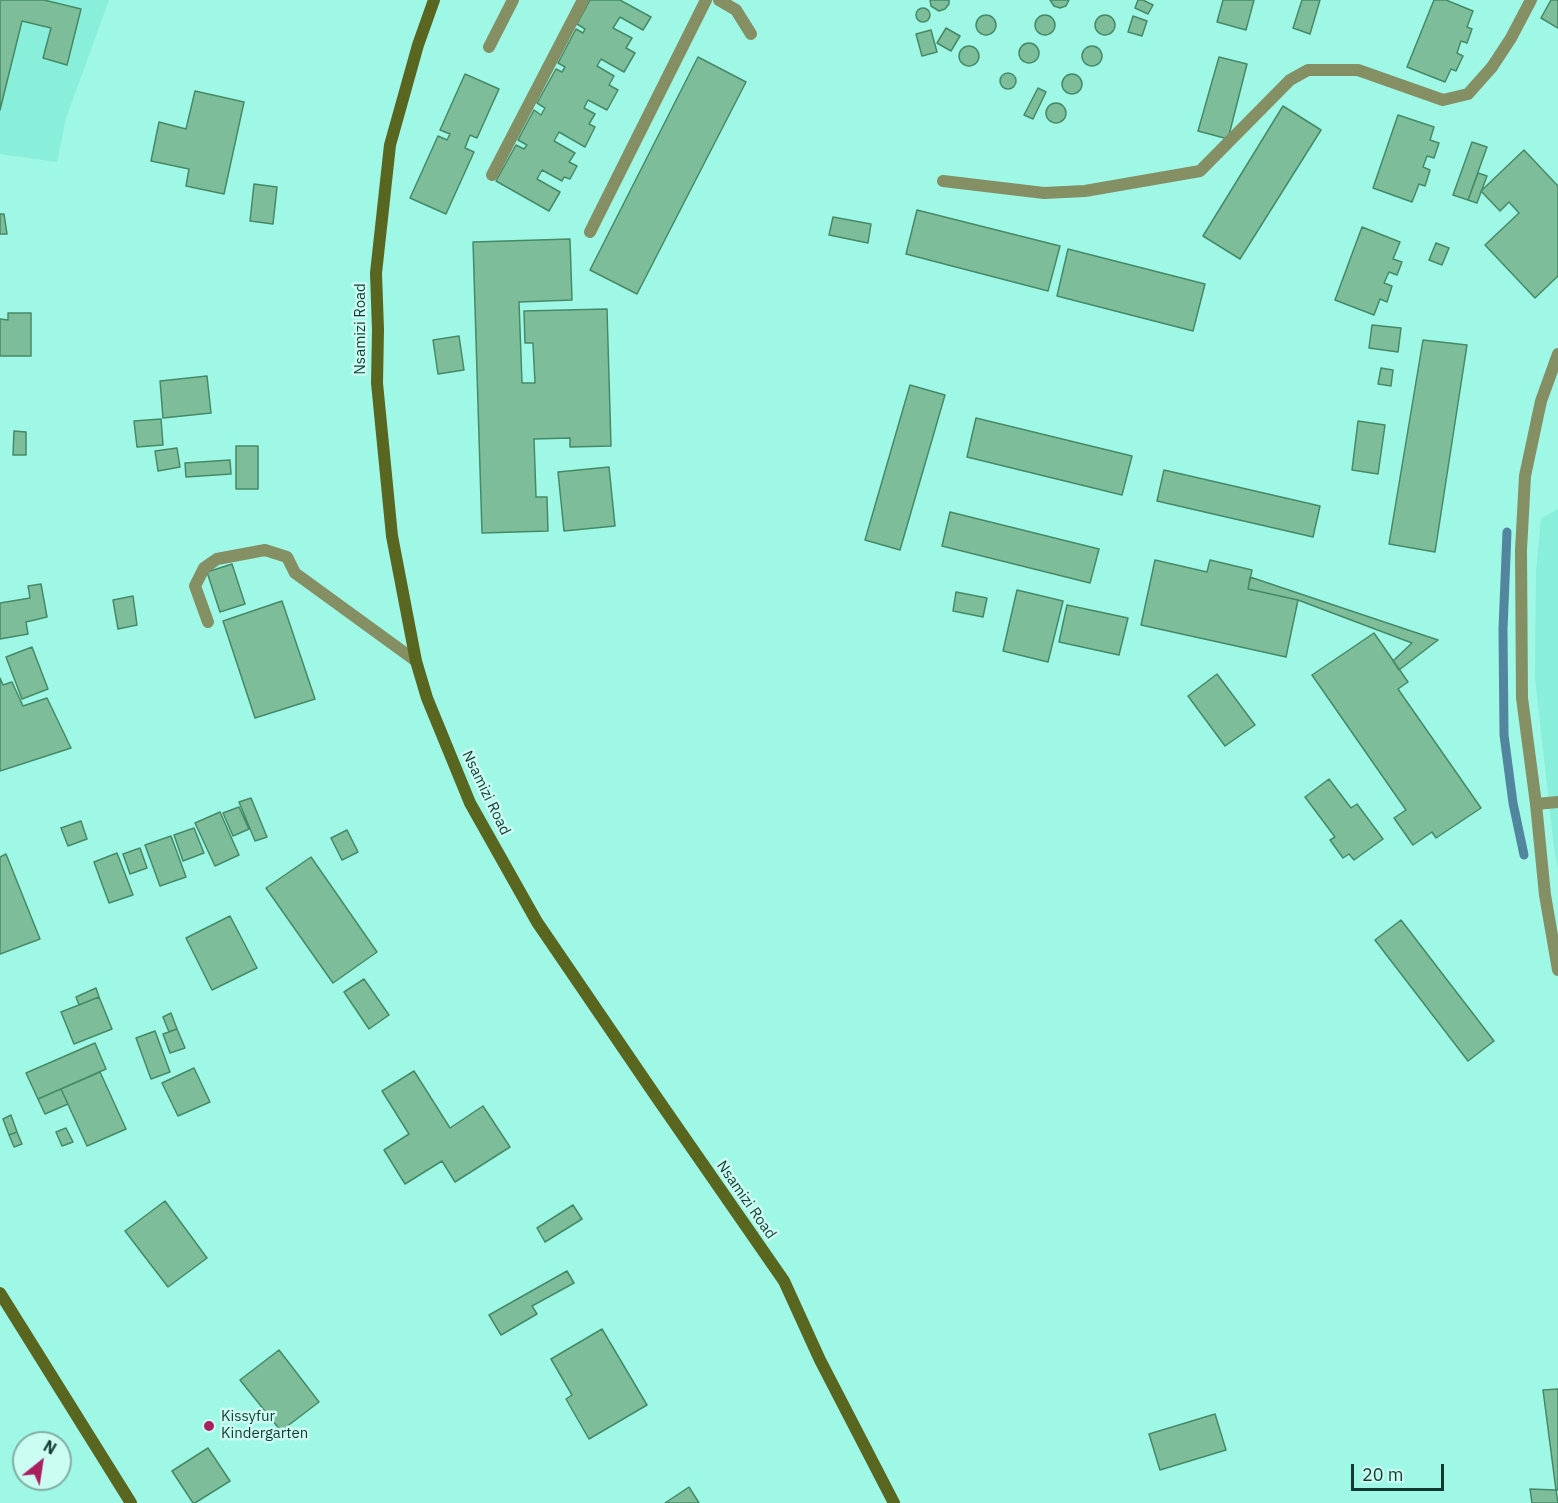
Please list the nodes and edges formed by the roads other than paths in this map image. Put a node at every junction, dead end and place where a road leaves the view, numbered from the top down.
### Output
1 (434, 0) edge
2 (513, 0) edge
3 (582, 0) edge
4 (706, 0) edge
5 (719, 0) edge
6 (1531, 0) edge
7 (751, 34) dead end
8 (489, 47) dead end
9 (492, 175) dead end
10 (943, 181) dead end
11 (590, 232) dead end
12 (1558, 354) edge
13 (208, 622) dead end
14 (416, 662) junction
15 (1558, 802) edge
16 (1536, 804) junction
17 (1558, 970) edge
18 (0, 1293) edge
19 (131, 1503) edge
20 (894, 1503) edge

1 - 14 street, Nsamizi Road
2 - 8 street
3 - 9 street
4 - 11 street
5 - 7 street
6 - 10 street
12 - 16 street
13 - 14 street
14 - 20 street, Nsamizi Road
15 - 16 street
16 - 17 street
18 - 19 street

